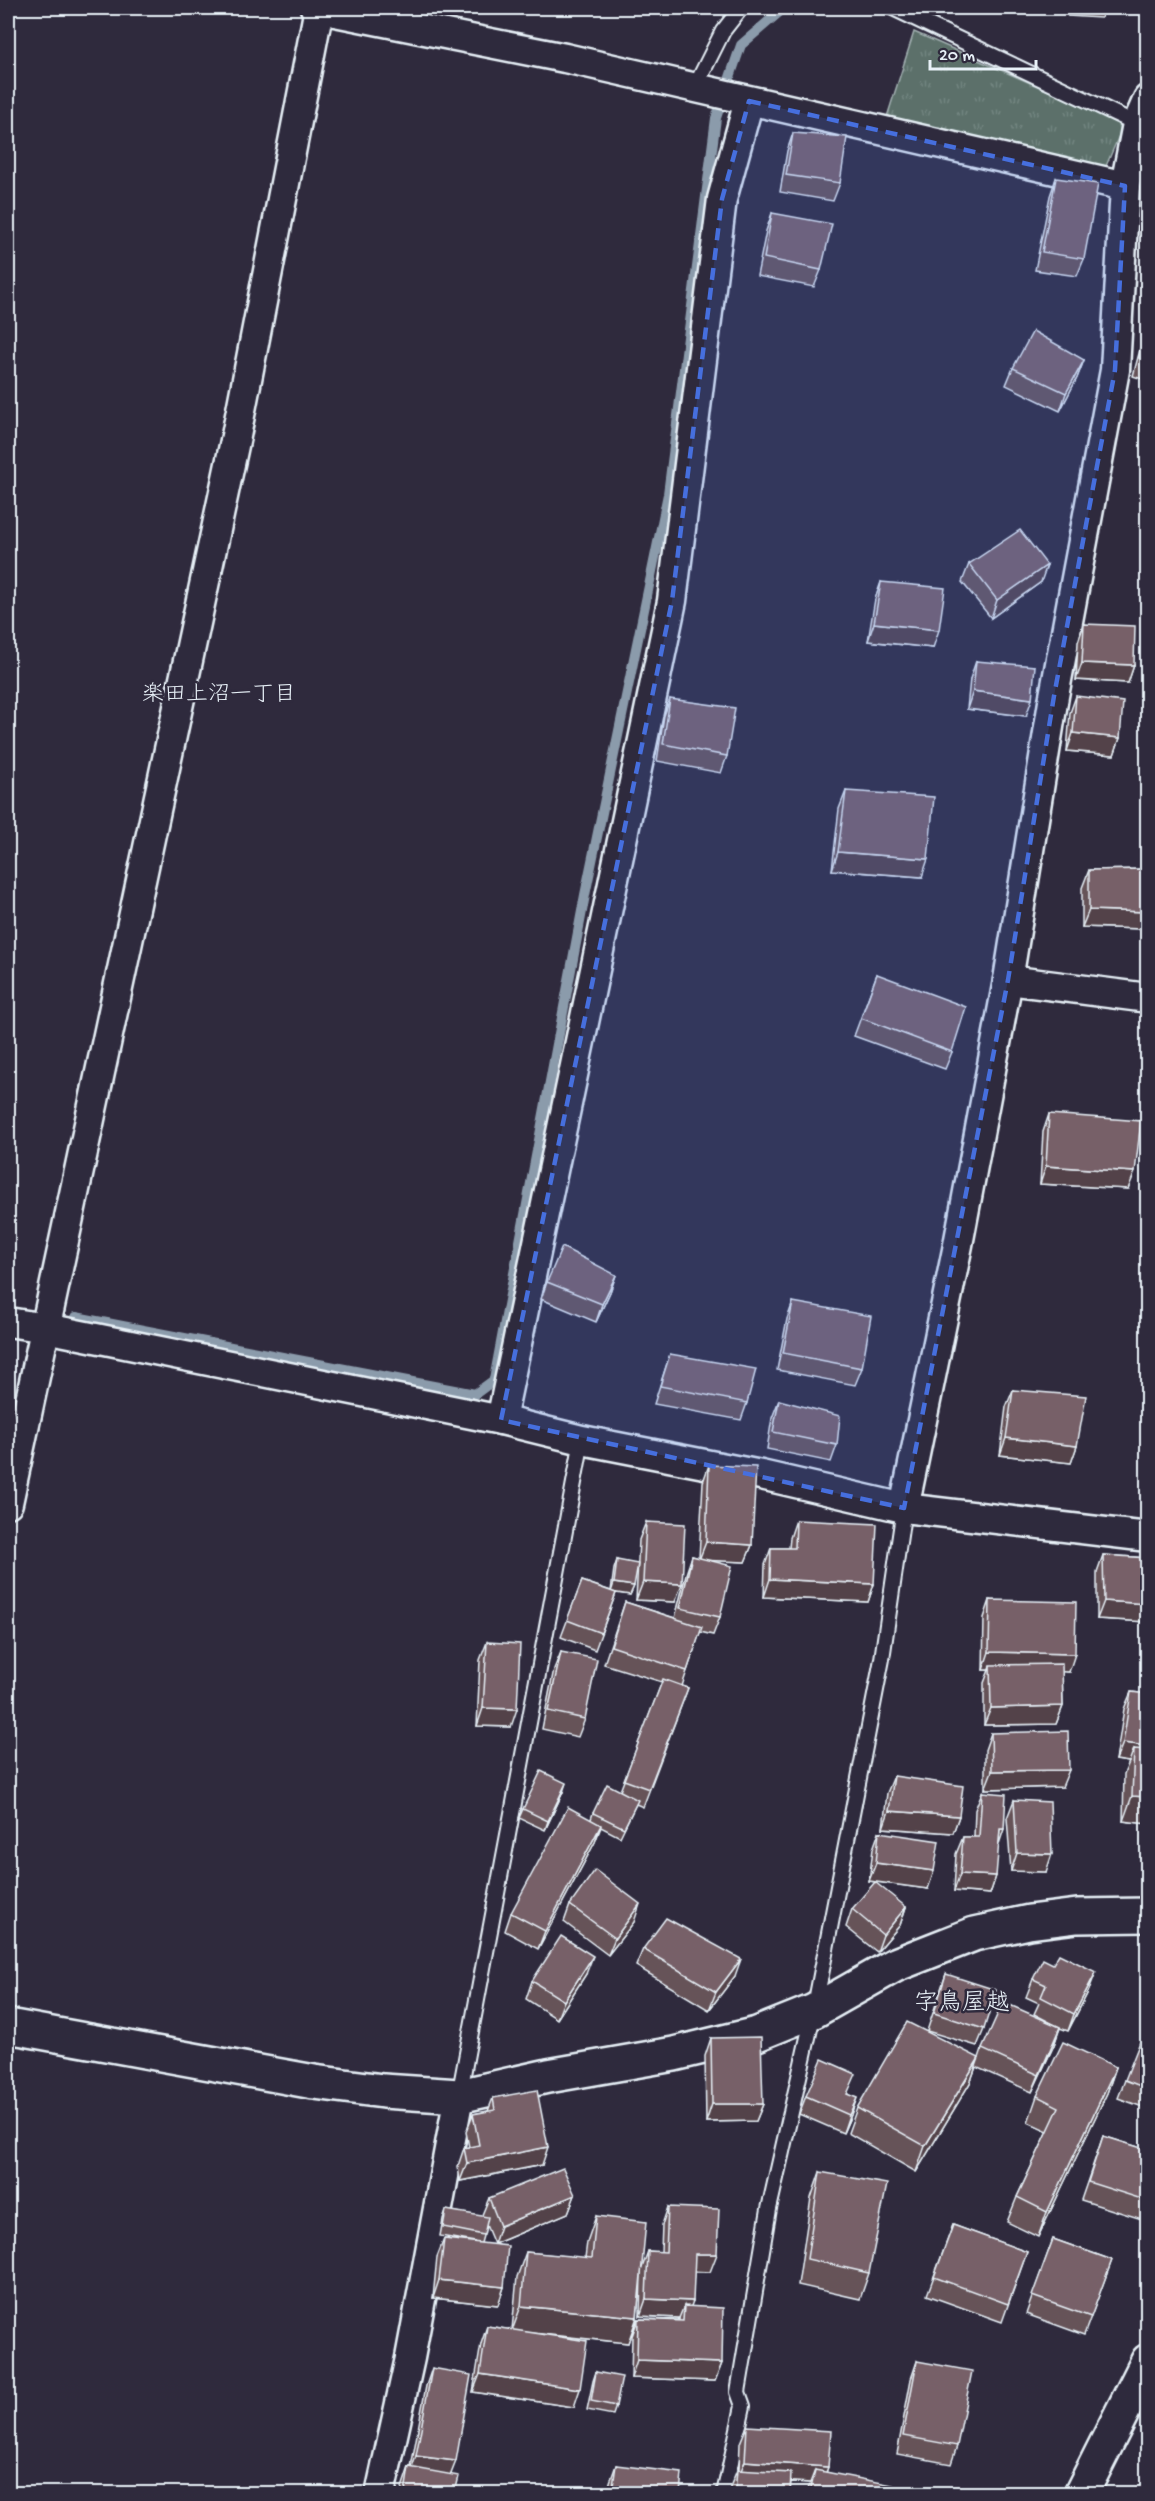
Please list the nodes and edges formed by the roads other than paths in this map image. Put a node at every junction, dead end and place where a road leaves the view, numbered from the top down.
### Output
1 (317, 8) edge
2 (741, 8) edge
3 (893, 8) edge
4 (694, 89) junction
5 (749, 101) junction
6 (1144, 117) edge
7 (1125, 186) junction
8 (1008, 980) junction
9 (1148, 998) edge
10 (8, 1322) edge
11 (46, 1328) junction
12 (501, 1420) junction
13 (582, 1440) junction
14 (8, 1503) edge
15 (904, 1508) junction
16 (1148, 1537) edge
17 (1148, 1915) edge
18 (813, 2011) junction
19 (8, 2026) edge
20 (459, 2096) junction
21 (1148, 2361) edge
22 (380, 2493) edge
23 (724, 2493) edge
24 (1081, 2493) edge

1 - 4 street
1 - 11 street
2 - 4 lane
3 - 6 lane
4 - 5 street
5 - 7 street
5 - 12 street
6 - 7 street
7 - 8 street
8 - 9 street
8 - 15 street
10 - 11 street
11 - 12 street
11 - 14 street
12 - 13 street
13 - 15 street
13 - 20 lane
15 - 16 street
15 - 18 lane
17 - 18 street
18 - 20 street
18 - 23 lane
19 - 20 street
20 - 22 street
21 - 24 street

